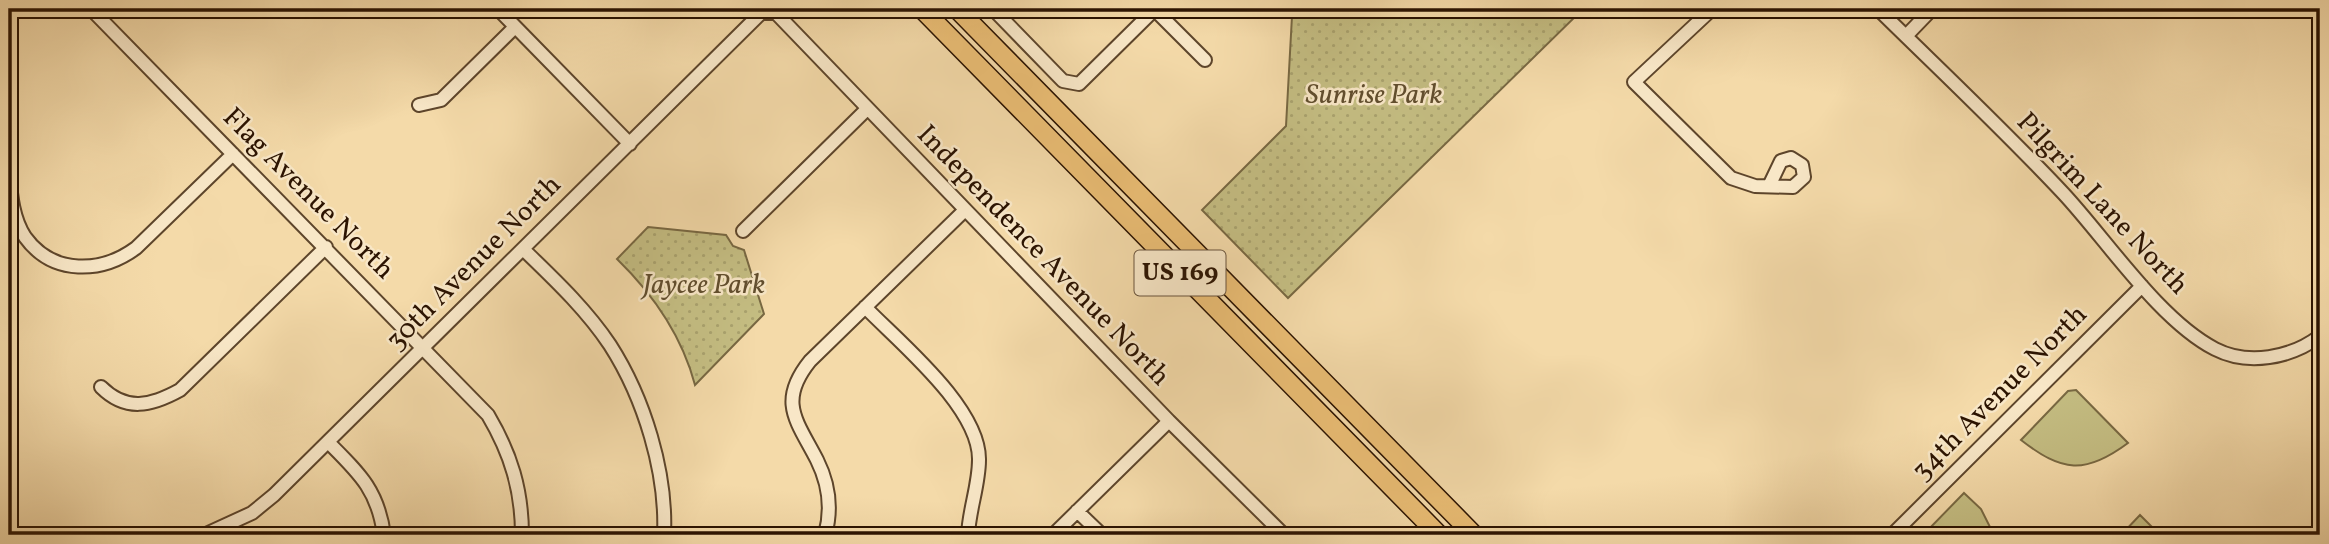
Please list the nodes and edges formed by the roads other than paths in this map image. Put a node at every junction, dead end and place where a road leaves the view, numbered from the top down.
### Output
1 (91, 9) edge
2 (498, 9) edge
3 (922, 9) edge
4 (957, 9) edge
5 (993, 9) edge
6 (1154, 9) edge
7 (1712, 9) edge
8 (1878, 9) edge
9 (1932, 9) edge
10 (768, 11) joint
11 (515, 27) junction
12 (1906, 36) junction
13 (1205, 60) dead end
14 (419, 105) dead end
15 (867, 109) junction
16 (630, 144) junction
17 (233, 154) junction
18 (9, 174) edge
19 (1770, 184) dead end
20 (965, 210) junction
21 (743, 231) dead end
22 (326, 247) junction
23 (523, 249) junction
24 (2142, 286) junction
25 (865, 307) junction
26 (2320, 336) edge
27 (424, 347) junction
28 (101, 387) dead end
29 (1170, 421) junction
30 (328, 442) junction
31 (1077, 511) junction
32 (204, 535) edge
33 (384, 535) edge
34 (522, 535) edge
35 (664, 535) edge
36 (825, 535) edge
37 (968, 535) edge
38 (1053, 535) edge
39 (1102, 535) edge
40 (1284, 535) edge
41 (1439, 535) edge
42 (1474, 535) edge
43 (1892, 535) edge

1 - 17 street, Flag Avenue North
2 - 11 street
3 - 41 highway, US 169
4 - 42 highway, US 169
5 - 6 street
6 - 13 street
7 - 19 street
8 - 12 street, Pilgrim Lane North
9 - 12 street
10 - 15 street, Independence Avenue North
10 - 16 street, 30th Avenue North
11 - 14 street
11 - 16 street
12 - 24 street, Pilgrim Lane North
15 - 20 street, Independence Avenue North
15 - 21 street
16 - 23 street, 30th Avenue North
17 - 18 street
17 - 22 street, Flag Avenue North
20 - 25 street
20 - 29 street, Independence Avenue North
22 - 27 street, Flag Avenue North
22 - 28 street
23 - 27 street, 30th Avenue North
23 - 35 street
24 - 26 street, Pilgrim Lane North
24 - 43 street, 34th Avenue North
25 - 36 street
25 - 37 street
27 - 30 street, 30th Avenue North
27 - 34 street, Flag Avenue North
29 - 31 street
29 - 40 street, Independence Avenue North
30 - 32 street, 30th Avenue North
30 - 33 street
31 - 38 street
31 - 39 street

